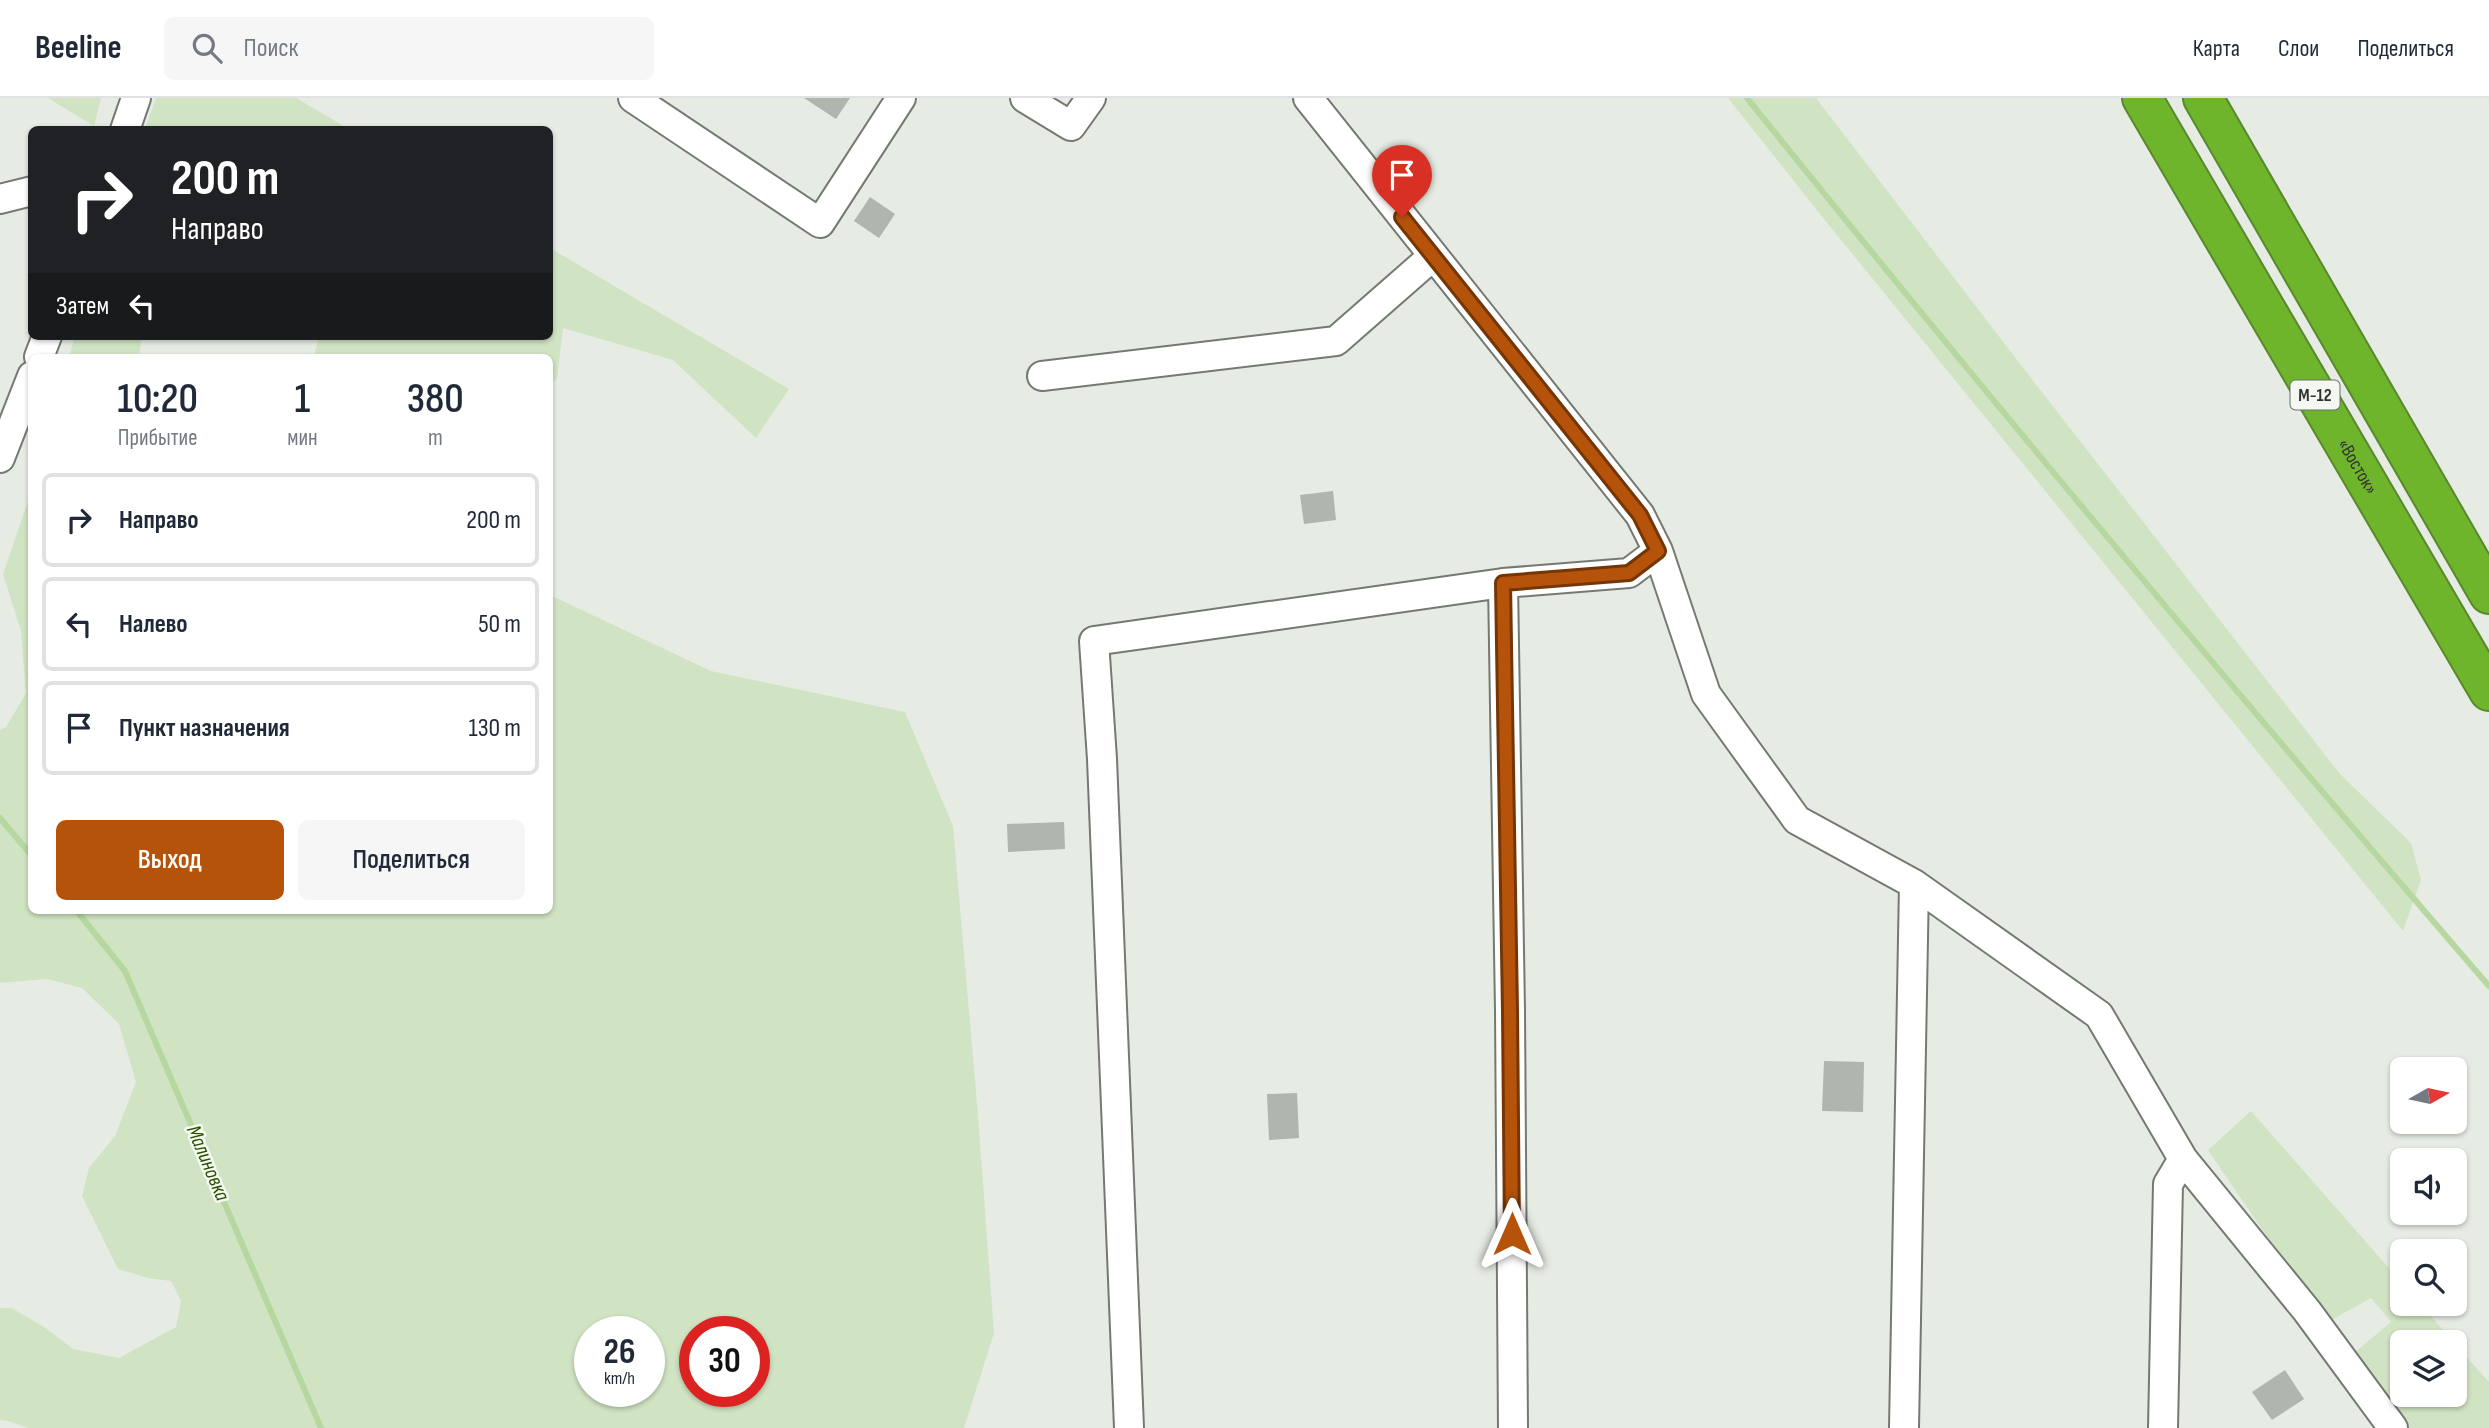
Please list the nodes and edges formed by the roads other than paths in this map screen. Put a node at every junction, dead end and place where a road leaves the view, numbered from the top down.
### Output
1 (136, 98) edge
2 (633, 98) edge
3 (901, 98) edge
4 (1025, 98) edge
5 (1091, 98) edge
6 (1308, 98) edge
7 (2142, 98) edge
8 (2203, 98) edge
9 (126, 126) edge
10 (28, 192) edge
11 (1, 195) edge
12 (1433, 256) junction
13 (1042, 376) dead end
14 (28, 386) edge
15 (0, 458) edge
16 (1658, 551) junction
17 (1503, 583) junction
18 (2489, 594) edge
19 (2489, 691) edge
20 (1914, 884) junction
21 (2183, 1159) junction
22 (1129, 1428) edge
23 (1513, 1428) edge
24 (1904, 1428) edge
25 (2163, 1428) edge
26 (2393, 1428) edge

1 - 9 street
2 - 3 street
4 - 5 street
6 - 12 street
7 - 19 highway, «Восток» / М-12
8 - 18 highway, М-12
10 - 11 street
12 - 13 street
12 - 16 street
14 - 15 street
16 - 17 street
16 - 20 street
17 - 22 street
17 - 23 street
20 - 21 street
20 - 24 street
21 - 25 street
21 - 26 street

